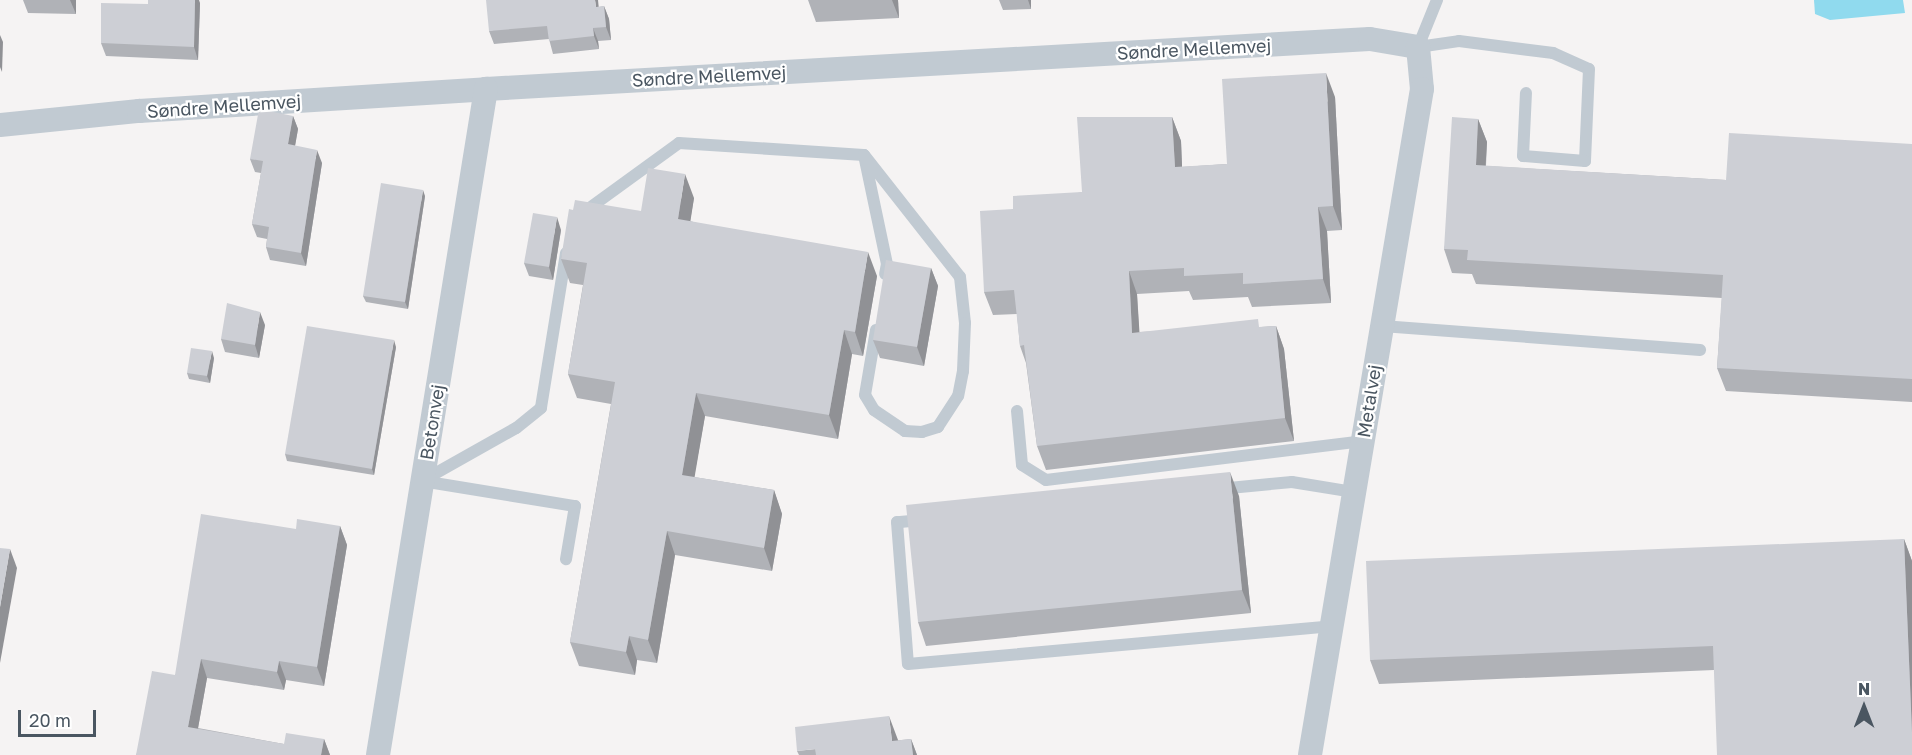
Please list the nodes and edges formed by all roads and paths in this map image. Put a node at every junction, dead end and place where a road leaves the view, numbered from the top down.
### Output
1 (1437, 0) edge
2 (1418, 47) junction
3 (486, 89) junction
4 (1526, 93) dead end
5 (0, 125) edge
6 (864, 154) junction
7 (571, 222) edge
8 (567, 245) edge
9 (884, 286) edge
10 (878, 319) edge
11 (1382, 326) junction
12 (1700, 350) dead end
13 (1017, 411) dead end
14 (1363, 441) junction
15 (422, 481) junction
16 (1211, 490) edge
17 (1354, 492) junction
18 (932, 518) edge
19 (566, 559) dead end
20 (1332, 626) junction
21 (378, 755) edge
22 (1310, 755) edge

1 - 2 lane
2 - 3 street, Søndre Mellemvej
2 - 4 lane
2 - 11 street, Metalvej
3 - 5 street, Søndre Mellemvej
3 - 15 street, Betonvej
6 - 7 lane
6 - 9 lane
6 - 10 lane
8 - 15 lane
11 - 12 lane
11 - 14 street, Metalvej
13 - 14 lane
14 - 17 street, Metalvej
15 - 19 lane
15 - 21 street, Betonvej
16 - 17 lane
17 - 20 street, Metalvej
18 - 20 lane
20 - 22 street, Metalvej

